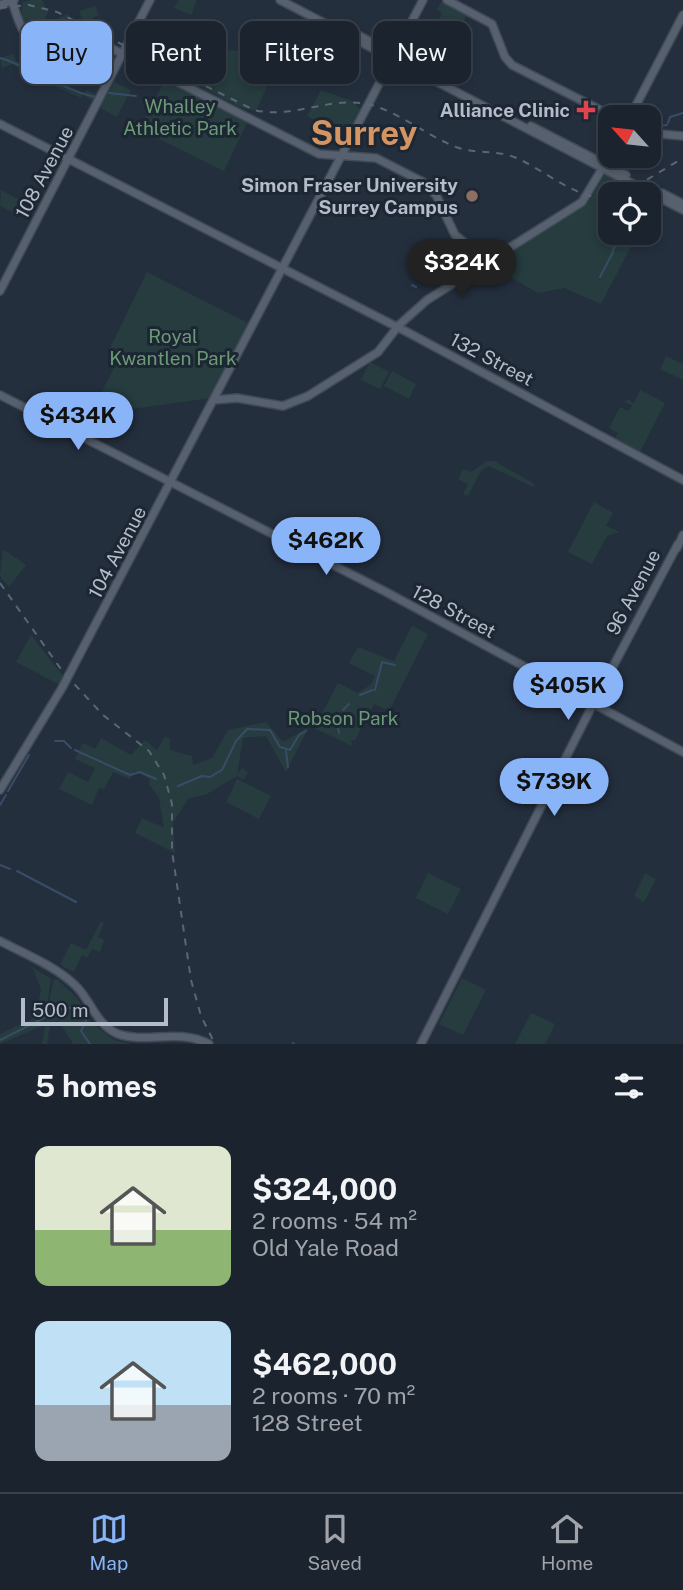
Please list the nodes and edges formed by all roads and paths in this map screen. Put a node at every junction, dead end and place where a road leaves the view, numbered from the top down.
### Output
1 (13, 0) edge
2 (152, 0) edge
3 (280, 0) edge
4 (290, 0) edge
5 (421, 0) edge
6 (447, 0) edge
7 (1, 2) edge
8 (683, 15) edge
9 (410, 21) edge
10 (683, 22) edge
11 (373, 46) edge
12 (373, 46) edge
13 (124, 52) junction
14 (377, 84) edge
15 (446, 84) edge
16 (638, 105) edge
17 (638, 105) edge
18 (598, 109) edge
19 (0, 124) edge
20 (662, 133) edge
21 (683, 134) edge
22 (342, 152) junction
23 (328, 156) junction
24 (68, 159) junction
25 (598, 163) edge
26 (334, 166) junction
27 (604, 168) edge
28 (604, 168) edge
29 (607, 168) edge
30 (607, 168) edge
31 (683, 204) edge
32 (683, 210) edge
33 (537, 231) junction
34 (463, 244) junction
35 (474, 247) junction
36 (492, 262) junction
37 (283, 268) junction
38 (0, 291) edge
39 (407, 322) junction
40 (398, 327) junction
41 (407, 332) junction
42 (0, 395) edge
43 (214, 400) junction
44 (683, 480) edge
45 (170, 484) junction
46 (683, 535) edge
47 (594, 705) junction
48 (683, 752) edge
49 (0, 790) edge
50 (0, 943) edge
51 (174, 1037) junction
52 (200, 1044) edge
53 (209, 1044) edge
54 (421, 1044) edge

1 - 7 main road
1 - 13 main road
2 - 13 main road, 108 Avenue
3 - 11 main road
4 - 12 main road
5 - 9 main road, 104 Avenue
6 - 18 main road
8 - 16 main road
10 - 17 main road
13 - 22 main road
13 - 23 main road
13 - 24 main road, 108 Avenue
14 - 22 main road, 104 Avenue
15 - 25 main road
19 - 24 main road, 132 Street
20 - 21 main road
22 - 23 main road
22 - 26 main road, 104 Avenue
22 - 34 main road
22 - 35 main road
23 - 26 main road
24 - 37 main road, 132 Street
24 - 38 main road, 108 Avenue
26 - 37 main road, 104 Avenue
27 - 33 main road
28 - 33 main road
29 - 31 main road
30 - 32 main road
33 - 36 main road
34 - 35 main road
34 - 36 main road
35 - 36 main road
36 - 39 main road
36 - 40 main road
37 - 40 main road, 132 Street
37 - 43 main road, 104 Avenue
39 - 40 main road
39 - 41 main road
40 - 41 main road, 132 Street
40 - 43 main road
41 - 44 main road, 132 Street
42 - 45 main road, 128 Street
43 - 45 main road, 104 Avenue
45 - 47 main road, 128 Street
45 - 49 main road, 104 Avenue
46 - 47 main road, 96 Avenue
47 - 48 main road, 128 Street
47 - 54 main road, 96 Avenue
50 - 51 main road
51 - 52 main road
51 - 53 main road

